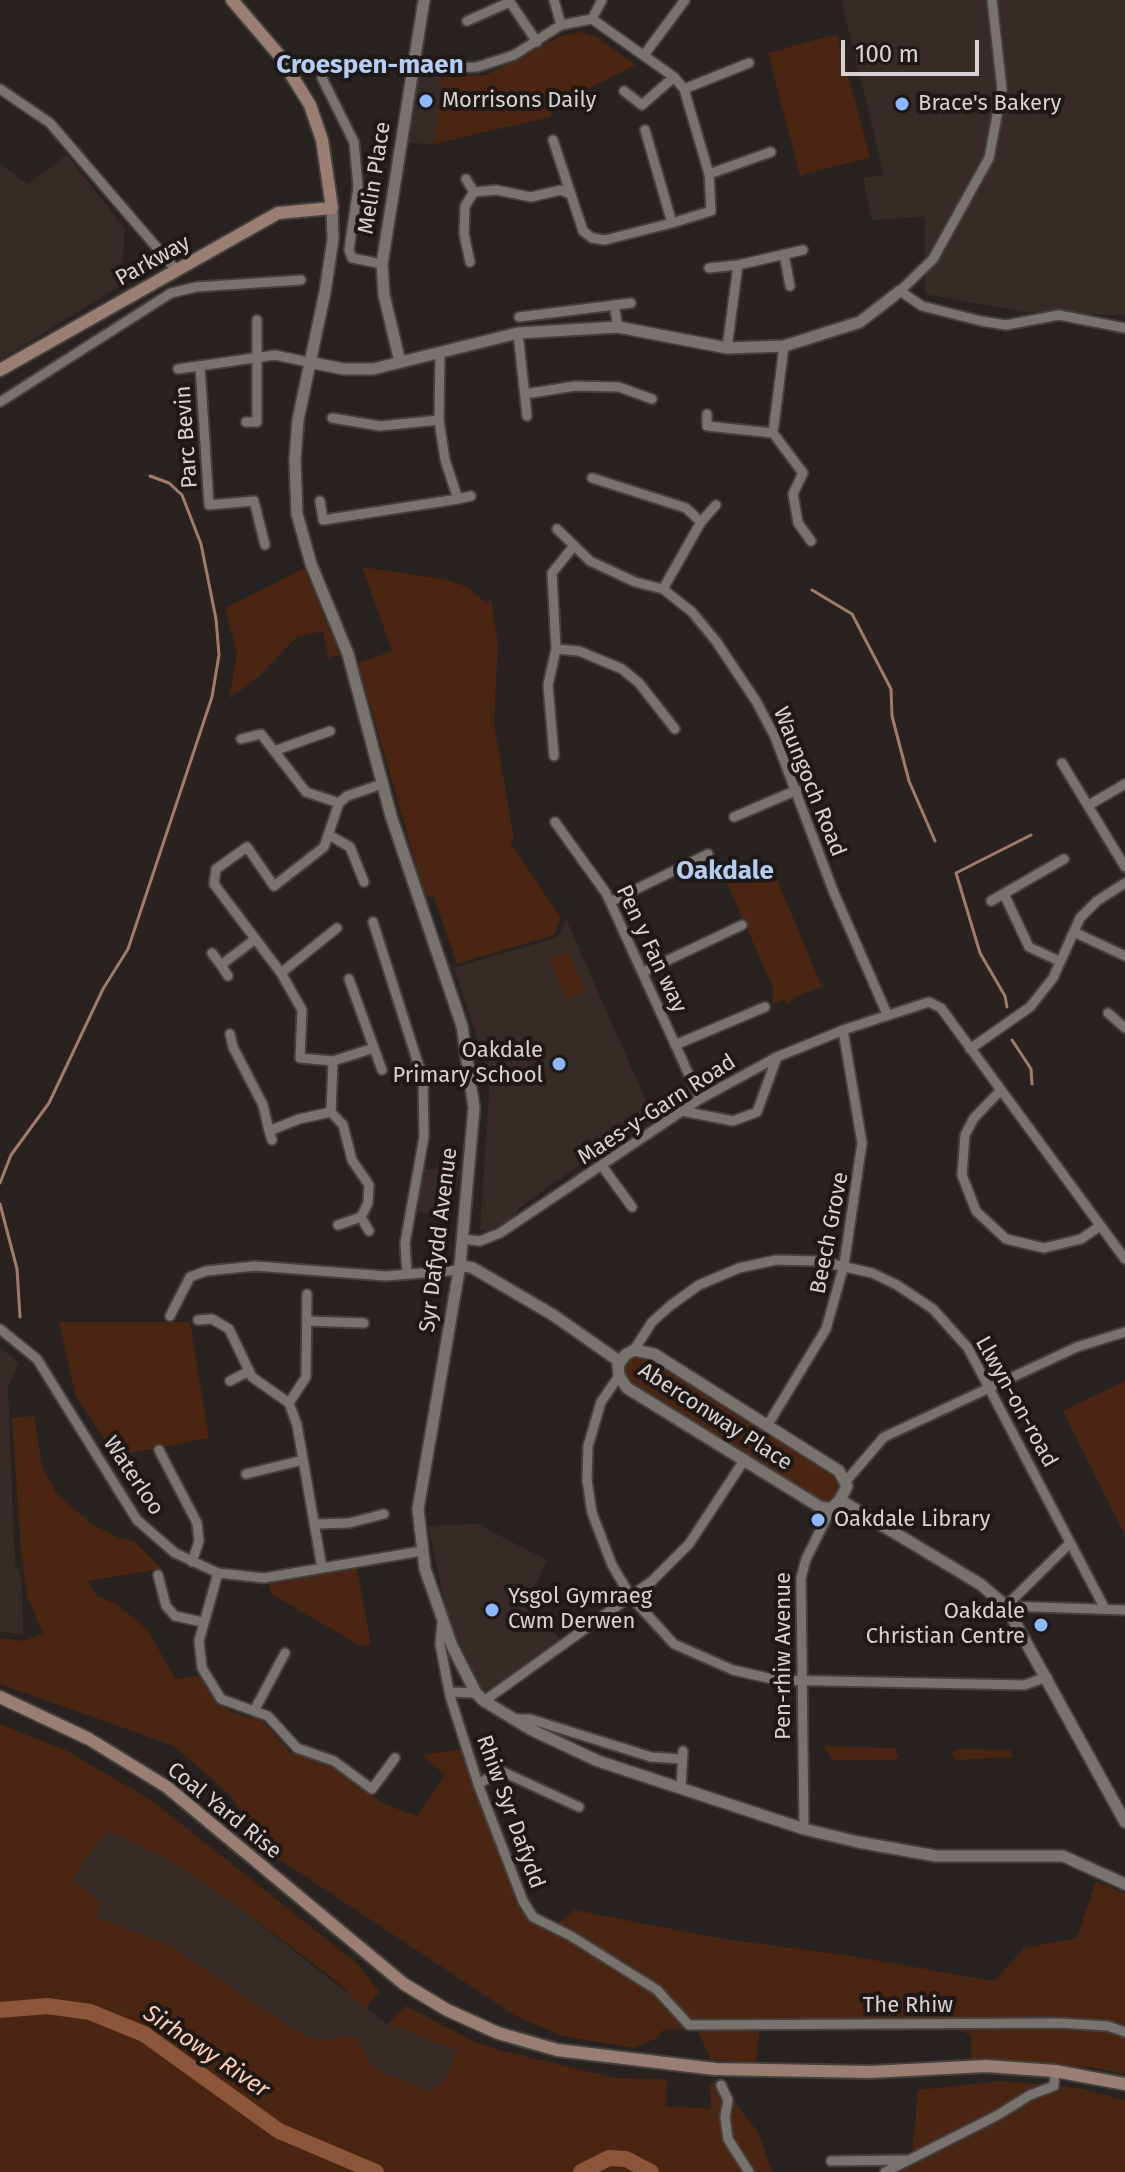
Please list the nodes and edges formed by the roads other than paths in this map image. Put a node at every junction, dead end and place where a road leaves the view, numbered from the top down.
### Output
1 (232, 0) edge
2 (424, 0) edge
3 (554, 0) edge
4 (602, 0) edge
5 (685, 0) edge
6 (992, 0) edge
7 (510, 1) edge
8 (592, 19) junction
9 (467, 21) dead end
10 (561, 25) junction
11 (537, 42) junction
12 (644, 55) junction
13 (413, 62) junction
14 (749, 63) dead end
15 (674, 77) junction
16 (322, 78) dead end
17 (0, 89) edge
18 (684, 89) junction
19 (624, 91) dead end
20 (645, 130) dead end
21 (553, 140) dead end
22 (771, 152) dead end
23 (709, 174) junction
24 (466, 179) dead end
25 (474, 192) junction
26 (568, 193) junction
27 (332, 208) junction
28 (672, 223) junction
29 (803, 250) dead end
30 (784, 254) junction
31 (470, 262) dead end
32 (382, 264) junction
33 (738, 265) junction
34 (709, 268) dead end
35 (177, 271) junction
36 (301, 280) dead end
37 (790, 286) dead end
38 (900, 291) junction
39 (631, 303) dead end
40 (614, 305) junction
41 (537, 315) junction
42 (519, 317) dead end
43 (257, 320) dead end
44 (618, 327) junction
45 (1125, 328) edge
46 (540, 331) junction
47 (518, 333) junction
48 (784, 346) junction
49 (727, 348) junction
50 (440, 352) junction
51 (258, 359) junction
52 (308, 362) junction
53 (400, 362) junction
54 (200, 366) junction
55 (178, 369) dead end
56 (0, 370) edge
57 (525, 394) junction
58 (652, 399) dead end
59 (0, 402) edge
60 (707, 414) dead end
61 (527, 416) dead end
62 (332, 418) dead end
63 (439, 420) junction
64 (246, 422) dead end
65 (773, 433) junction
66 (616, 471) dead end
67 (592, 478) dead end
68 (612, 484) junction
69 (471, 496) dead end
70 (458, 499) junction
71 (320, 501) dead end
72 (716, 505) dead end
73 (701, 522) junction
74 (557, 529) dead end
75 (811, 541) dead end
76 (265, 545) dead end
77 (573, 547) junction
78 (663, 589) junction
79 (556, 649) junction
80 (675, 729) dead end
81 (330, 731) dead end
82 (241, 739) dead end
83 (274, 751) junction
84 (554, 756) dead end
85 (1062, 763) dead end
86 (382, 784) junction
87 (1125, 784) edge
88 (797, 790) junction
89 (339, 803) junction
90 (1089, 805) junction
91 (734, 817) dead end
92 (555, 822) dead end
93 (329, 835) junction
94 (708, 854) dead end
95 (1064, 859) dead end
96 (1125, 867) edge
97 (364, 882) dead end
98 (1125, 883) edge
99 (1004, 894) junction
100 (991, 901) dead end
101 (610, 902) junction
102 (373, 922) dead end
103 (742, 925) dead end
104 (337, 928) dead end
105 (1074, 932) junction
106 (254, 940) junction
107 (212, 953) dead end
108 (1125, 956) edge
109 (1059, 961) junction
110 (221, 965) junction
111 (643, 972) junction
112 (281, 973) junction
113 (228, 976) dead end
114 (349, 979) dead end
115 (765, 1007) dead end
116 (1108, 1013) dead end
117 (887, 1014) junction
118 (1125, 1028) edge
119 (843, 1030) junction
120 (230, 1034) dead end
121 (675, 1045) junction
122 (374, 1048) junction
123 (970, 1049) junction
124 (777, 1057) junction
125 (333, 1061) junction
126 (382, 1070) dead end
127 (471, 1074) junction
128 (423, 1077) junction
129 (1000, 1091) junction
130 (700, 1099) junction
131 (682, 1111) junction
132 (331, 1112) junction
133 (602, 1166) junction
134 (632, 1207) dead end
135 (361, 1217) junction
136 (338, 1225) dead end
137 (1100, 1226) junction
138 (369, 1231) dead end
139 (463, 1239) junction
140 (1125, 1259) edge
141 (844, 1265) junction
142 (459, 1268) junction
143 (407, 1273) junction
144 (307, 1294) dead end
145 (170, 1316) dead end
146 (198, 1320) dead end
147 (307, 1321) junction
148 (364, 1323) dead end
149 (0, 1329) edge
150 (1125, 1332) edge
151 (634, 1350) junction
152 (619, 1361) junction
153 (249, 1371) junction
154 (619, 1376) junction
155 (230, 1381) dead end
156 (992, 1388) junction
157 (289, 1403) junction
158 (767, 1426) junction
159 (159, 1450) dead end
160 (745, 1459) junction
161 (303, 1460) junction
162 (246, 1474) dead end
163 (846, 1481) junction
164 (840, 1500) junction
165 (831, 1509) junction
166 (384, 1514) dead end
167 (315, 1524) junction
168 (1070, 1543) junction
169 (422, 1551) junction
170 (192, 1562) junction
171 (322, 1568) junction
172 (218, 1573) junction
173 (158, 1575) dead end
174 (631, 1597) junction
175 (1006, 1606) junction
176 (1104, 1607) junction
177 (1125, 1610) edge
178 (202, 1622) junction
179 (442, 1624) junction
180 (285, 1653) dead end
181 (1047, 1677) junction
182 (803, 1681) junction
183 (450, 1692) junction
184 (0, 1697) edge
185 (480, 1697) junction
186 (254, 1711) junction
187 (512, 1719) junction
188 (395, 1758) dead end
189 (478, 1784) junction
190 (681, 1787) junction
191 (579, 1807) dead end
192 (1125, 1822) edge
193 (804, 1829) junction
194 (1125, 1884) edge
195 (689, 2025) joint
196 (1125, 2032) edge
197 (1055, 2071) junction
198 (1125, 2084) edge
199 (721, 2085) dead end
200 (909, 2160) junction
201 (831, 2161) dead end
202 (749, 2172) edge
203 (885, 2172) edge

1 - 27 main road
2 - 13 street, Melin Place
3 - 10 street
4 - 8 street
5 - 12 street
6 - 38 street
7 - 9 street
7 - 11 street
8 - 10 street
8 - 12 street
10 - 11 street
11 - 13 street
12 - 15 street
13 - 32 street, Melin Place
14 - 18 street
15 - 18 street
15 - 19 street
16 - 32 street
17 - 35 street
18 - 23 street
20 - 28 street
21 - 26 street
22 - 23 street
23 - 28 street
24 - 25 street
25 - 26 street
25 - 31 street
26 - 28 street
27 - 35 main road, Parkway
27 - 52 street, Syr Dafydd Avenue
29 - 30 street
30 - 33 street
30 - 37 street
32 - 53 street, Melin Place
33 - 34 street
33 - 49 street
35 - 56 main road, Parkway
36 - 59 street
38 - 45 street
38 - 48 street
39 - 40 street
40 - 41 street
40 - 44 street
41 - 42 street
41 - 46 street
43 - 51 street
44 - 46 street
44 - 49 street
46 - 47 street
47 - 50 street
47 - 57 street
48 - 49 street
48 - 65 street
50 - 53 street
50 - 63 street
51 - 52 street, Parc Bevin
51 - 54 street, Parc Bevin
51 - 64 street
52 - 53 street
52 - 86 street, Syr Dafydd Avenue
54 - 55 street, Parc Bevin
54 - 76 street, Parc Bevin
57 - 58 street
57 - 61 street
60 - 65 street
62 - 63 street
63 - 70 street
65 - 75 street
66 - 68 street
67 - 68 street
68 - 73 street
69 - 70 street
70 - 71 street
72 - 73 street
73 - 78 street
74 - 77 street, Waungoch Road
77 - 78 street, Waungoch Road
77 - 79 street
78 - 88 street, Waungoch Road
79 - 80 street
79 - 84 street
81 - 83 street
82 - 83 street
83 - 89 street
85 - 90 street
86 - 89 street
86 - 127 street, Syr Dafydd Avenue
87 - 90 street
88 - 91 street
88 - 117 street, Waungoch Road
89 - 93 street
90 - 96 street
92 - 101 street, Pen y Fan way
93 - 97 street
93 - 106 street
94 - 101 street
95 - 99 street
98 - 105 street
99 - 100 street
99 - 109 street
101 - 111 street, Pen y Fan way
102 - 128 street
103 - 111 street
104 - 112 street
105 - 108 street
105 - 109 street
106 - 110 street
106 - 112 street
107 - 110 street
109 - 123 street
110 - 113 street
111 - 121 street, Pen y Fan way
112 - 125 street
114 - 122 street
115 - 121 street
116 - 118 street
117 - 119 street, Maes-y-Garn Road
117 - 123 street, Maes-y-Garn Road
119 - 124 street, Maes-y-Garn Road
119 - 141 street, Beech Grove
120 - 132 street
121 - 130 street, Pen y Fan way
122 - 125 street
122 - 126 street
123 - 129 street
124 - 130 street, Maes-y-Garn Road
124 - 131 street
125 - 132 street
127 - 128 street
127 - 139 street, Syr Dafydd Avenue
128 - 143 street
129 - 137 street
129 - 137 street
130 - 131 street, Maes-y-Garn Road
131 - 133 street, Maes-y-Garn Road
132 - 135 street
133 - 134 street
133 - 139 street, Maes-y-Garn Road
135 - 136 street
135 - 138 street
137 - 140 street
139 - 142 street, Syr Dafydd Avenue
141 - 151 street, Llwyn-on-road
141 - 156 street, Llwyn-on-road
141 - 158 street, Beech Grove
142 - 143 street
142 - 152 street
142 - 169 street, Syr Dafydd Avenue
143 - 145 street
144 - 147 street
146 - 153 street
147 - 148 street
147 - 157 street
149 - 170 street, Waterloo
150 - 156 street, Pen-rhiw Avenue
151 - 152 street, Aberconway Place
151 - 158 street, Aberconway Place
152 - 154 street, Aberconway Place
153 - 155 street
153 - 157 street
154 - 160 street, Aberconway Place
154 - 174 street
156 - 163 street, Pen-rhiw Avenue
156 - 168 street, Llwyn-on-road
157 - 161 street
158 - 163 street, Aberconway Place
159 - 170 street
160 - 165 street, Aberconway Place
160 - 174 street
161 - 162 street
161 - 167 street
163 - 164 street, Pen-rhiw Avenue
164 - 165 street, Pen-rhiw Avenue
164 - 175 street
165 - 182 street, Pen-rhiw Avenue
166 - 167 street
167 - 171 street
168 - 175 street
168 - 176 street, Llwyn-on-road
169 - 171 street, Waterloo
169 - 179 street, Syr Dafydd Avenue
170 - 172 street, Waterloo
171 - 172 street, Waterloo
172 - 178 street
173 - 178 street
174 - 182 street
174 - 185 street
175 - 176 street
175 - 181 street
176 - 177 street
178 - 186 street
179 - 183 street, Rhiw Syr Dafydd
179 - 185 street, Syr Dafydd Avenue
180 - 186 street
181 - 182 street
181 - 192 street
182 - 193 street, Pen-rhiw Avenue
183 - 185 street
183 - 189 street, Rhiw Syr Dafydd
184 - 197 main road, Coal Yard Rise
185 - 187 street
186 - 188 street
187 - 190 street
187 - 190 street
189 - 191 street
189 - 195 street, Rhiw Syr Dafydd
190 - 193 street
193 - 194 street
195 - 196 street, The Rhiw
197 - 198 main road, Coal Yard Rise
197 - 200 street
199 - 202 street
200 - 201 street
200 - 203 street

